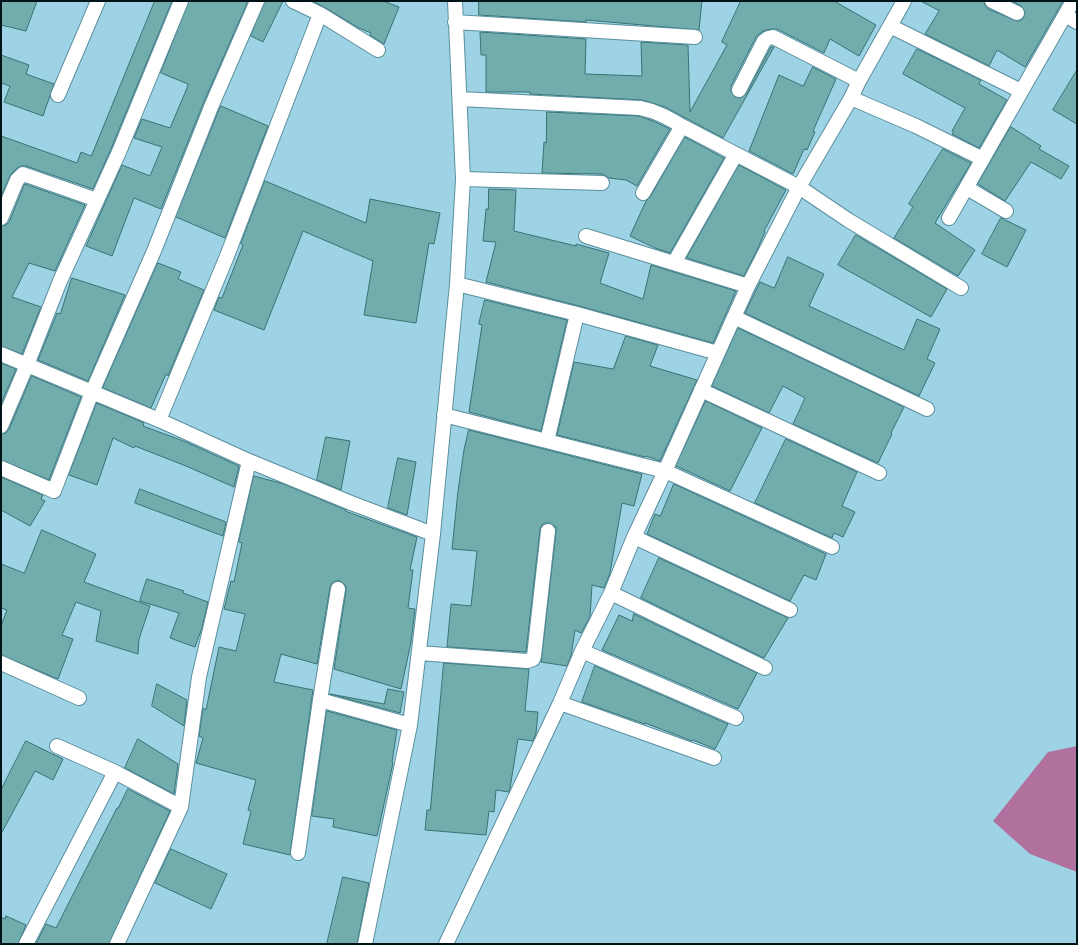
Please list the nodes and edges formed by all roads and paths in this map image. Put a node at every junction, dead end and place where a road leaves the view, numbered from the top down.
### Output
1 (98, 1) edge
2 (181, 1) edge
3 (257, 1) edge
4 (293, 1) edge
5 (455, 1) edge
6 (904, 1) edge
7 (992, 1) edge
8 (1073, 1) edge
9 (1017, 13) dead end
10 (320, 14) junction
11 (1071, 19) edge
12 (455, 22) junction
13 (890, 26) junction
14 (695, 37) dead end
15 (378, 50) dead end
16 (859, 81) junction
17 (739, 90) dead end
18 (1021, 91) junction
19 (58, 94) dead end
20 (851, 98) junction
21 (460, 100) junction
22 (682, 126) junction
23 (736, 154) junction
24 (983, 159) junction
25 (463, 179) junction
26 (602, 184) dead end
27 (799, 187) junction
28 (967, 188) junction
29 (643, 193) dead end
30 (97, 200) junction
31 (1006, 211) dead end
32 (1, 218) edge
33 (949, 218) dead end
34 (586, 236) dead end
35 (674, 263) junction
36 (457, 284) junction
37 (748, 286) junction
38 (961, 288) dead end
39 (577, 314) junction
40 (734, 317) junction
41 (718, 352) junction
42 (1, 354) edge
43 (27, 365) junction
44 (701, 390) junction
45 (92, 392) junction
46 (927, 409) dead end
47 (444, 415) junction
48 (159, 420) junction
49 (1, 426) edge
50 (547, 441) junction
51 (249, 460) junction
52 (1, 468) edge
53 (665, 471) junction
54 (879, 472) dead end
55 (548, 531) dead end
56 (434, 534) junction
57 (634, 537) junction
58 (832, 546) dead end
59 (338, 589) dead end
60 (611, 593) junction
61 (790, 610) dead end
62 (582, 651) junction
63 (419, 653) junction
64 (1, 663) edge
65 (765, 668) dead end
66 (79, 698) dead end
67 (320, 700) junction
68 (560, 703) junction
69 (736, 718) dead end
70 (410, 725) junction
71 (57, 746) dead end
72 (714, 758) dead end
73 (115, 772) junction
74 (181, 807) junction
75 (298, 853) dead end
76 (26, 944) edge
77 (117, 944) edge
78 (365, 944) edge
79 (446, 944) edge

1 - 19 street
2 - 30 street
3 - 45 street
4 - 10 street
5 - 12 street
6 - 13 street
7 - 9 street
8 - 11 street
10 - 15 street
10 - 48 street
11 - 18 street
12 - 14 street
12 - 21 street
13 - 16 street
13 - 18 street
16 - 17 street
16 - 20 street
18 - 24 street
20 - 24 street
20 - 27 street
21 - 22 street
21 - 25 street
22 - 23 street
22 - 29 street
23 - 27 street
23 - 35 street
24 - 28 street
25 - 26 street
25 - 36 street
27 - 37 street
27 - 38 street
28 - 31 street
28 - 33 street
30 - 32 street
30 - 43 street
34 - 35 street
35 - 37 street
36 - 39 street
36 - 47 street
37 - 40 street
39 - 41 street
39 - 50 street
40 - 41 street
40 - 46 street
41 - 44 street
42 - 43 street
43 - 45 street
43 - 49 street
44 - 53 street
44 - 54 street
45 - 48 street
45 - 52 street
47 - 50 street
47 - 56 street
48 - 51 street
50 - 53 street
51 - 56 street
51 - 74 street
53 - 57 street
53 - 58 street
55 - 63 street
56 - 63 street
57 - 60 street
57 - 61 street
59 - 67 street
60 - 62 street
60 - 65 street
62 - 68 street
62 - 69 street
63 - 70 street
64 - 66 street
67 - 70 street
67 - 75 street
68 - 72 street
68 - 79 street
70 - 78 street
71 - 73 street
73 - 74 street
73 - 76 street
74 - 77 street

